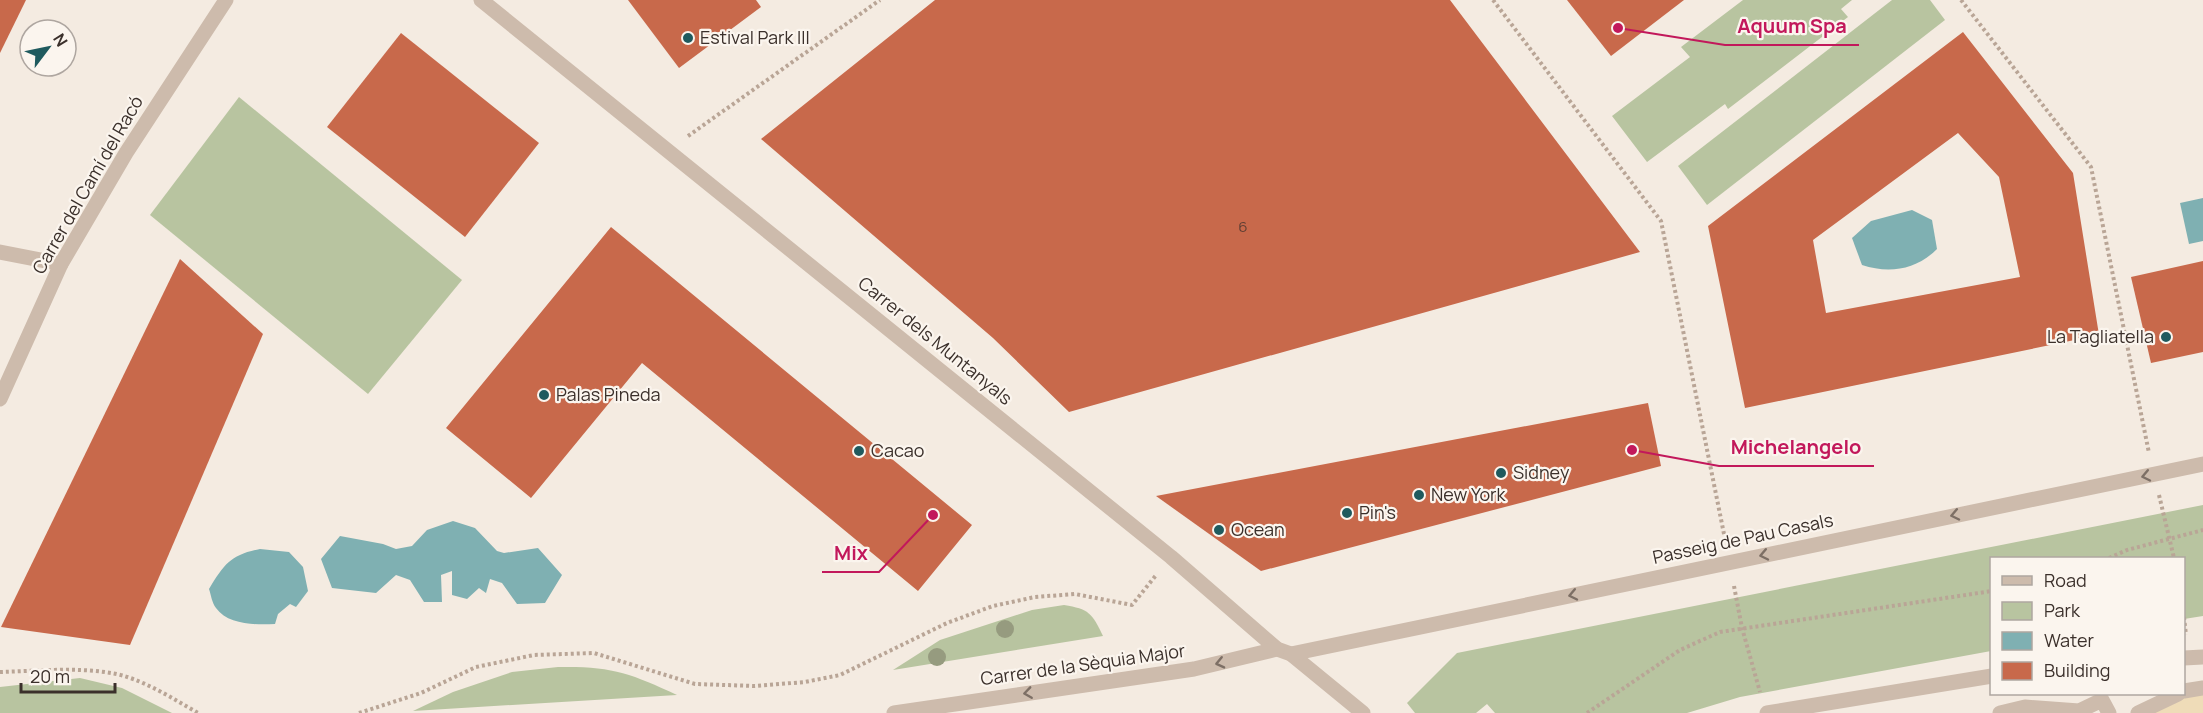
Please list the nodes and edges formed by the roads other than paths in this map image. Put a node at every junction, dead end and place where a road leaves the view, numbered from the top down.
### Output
1 (226, 0) edge
2 (481, 0) edge
3 (0, 252) edge
4 (61, 264) junction
5 (0, 399) edge
6 (2203, 464) edge
7 (1284, 652) junction
8 (2203, 657) edge
9 (2185, 658) edge
10 (1990, 676) edge
11 (2203, 688) edge
12 (2185, 691) edge
13 (2174, 695) edge
14 (1765, 708) edge
15 (894, 713) edge
16 (1363, 713) edge
17 (2001, 713) edge
18 (2109, 713) edge
19 (2138, 713) edge

1 - 4 street, Carrer del Camí del Racó
2 - 7 street, Carrer dels Muntanyals
3 - 4 street
4 - 5 street, Carrer del Camí del Racó
6 -> 7 street, Passeig de Pau Casals
7 -> 15 street, Carrer de la Sèquia Major
7 - 16 street, Carrer dels Muntanyals
8 - 9 street
10 - 14 street
11 - 12 street
13 - 19 street
17 - 18 street

